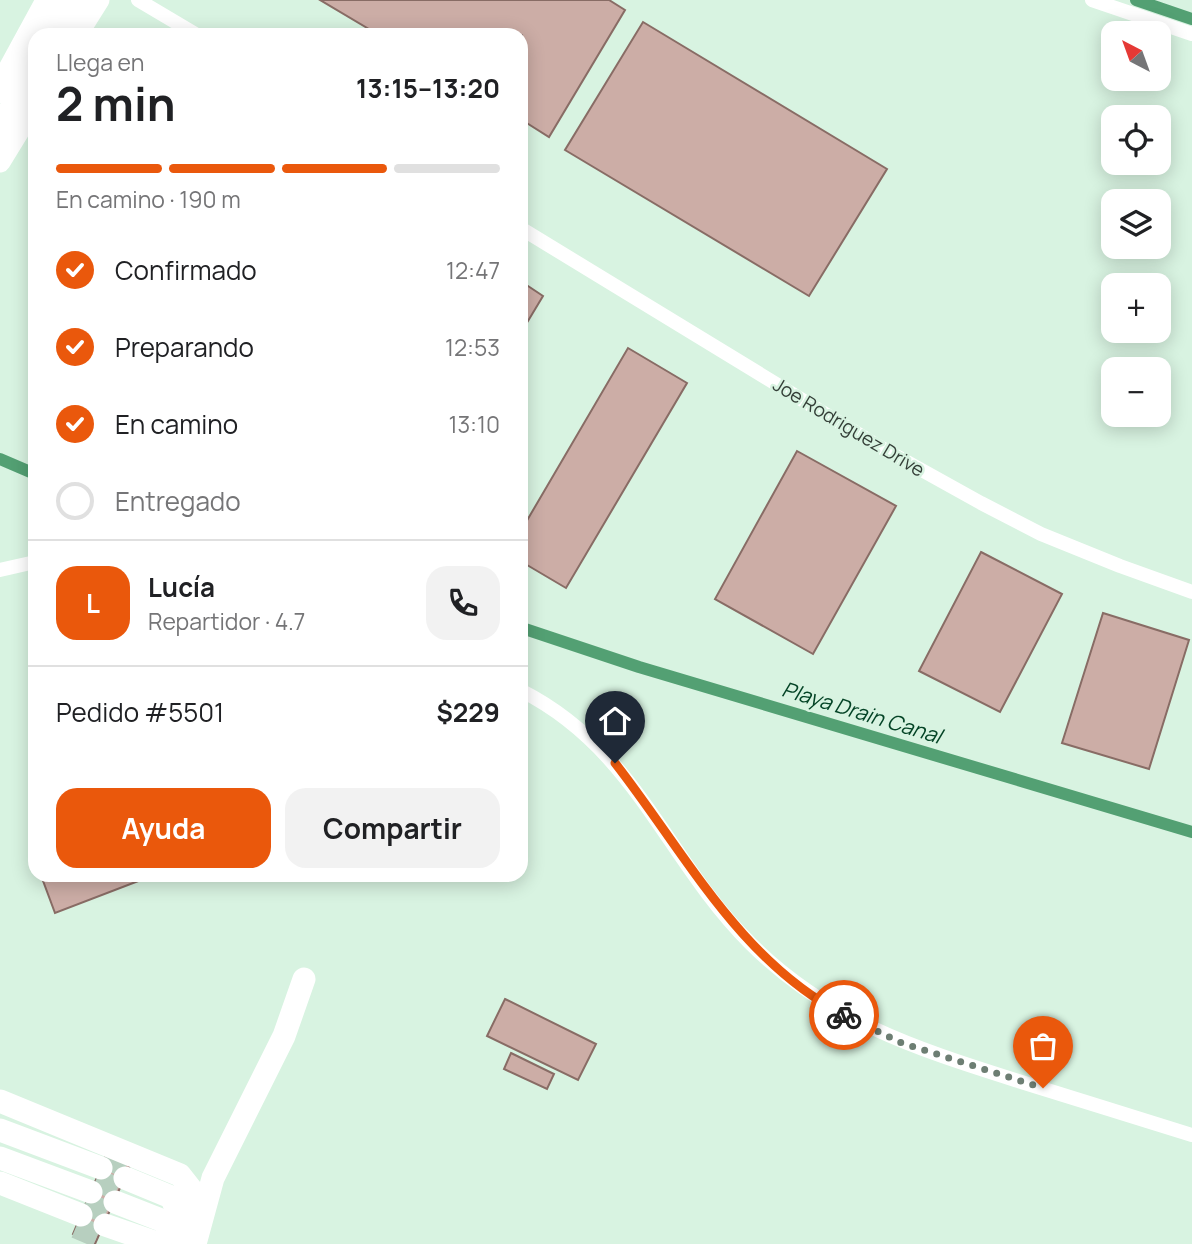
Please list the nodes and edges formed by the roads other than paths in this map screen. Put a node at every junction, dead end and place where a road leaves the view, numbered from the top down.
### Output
1 (49, 0) edge
2 (74, 0) edge
3 (99, 0) edge
4 (138, 0) edge
5 (1092, 0) edge
6 (34, 28) edge
7 (56, 28) edge
8 (81, 28) edge
9 (185, 28) edge
10 (1192, 34) edge
11 (28, 39) edge
12 (28, 80) edge
13 (0, 90) edge
14 (28, 116) edge
15 (0, 131) edge
16 (0, 162) edge
17 (528, 233) edge
18 (28, 564) edge
19 (0, 570) edge
20 (1192, 592) edge
21 (528, 695) edge
22 (304, 979) dead end
23 (0, 1101) edge
24 (0, 1115) edge
25 (0, 1130) edge
26 (1192, 1135) edge
27 (0, 1143) edge
28 (0, 1157) edge
29 (0, 1171) edge
30 (0, 1182) edge
31 (91, 1192) junction
32 (0, 1196) edge
33 (115, 1207) edge
34 (160, 1244) edge
35 (191, 1244) edge

1 - 6 highway
2 - 7 highway
3 - 8 main road
4 - 9 street
5 - 10 street
11 - 13 highway
12 - 15 highway
14 - 16 main road
17 - 20 street, Joe Rodriguez Drive
18 - 19 street
21 - 26 street
22 - 35 main road
23 - 35 main road
24 - 31 main road
25 - 31 main road
27 - 31 main road
28 - 31 main road
29 - 31 main road
30 - 31 main road
31 - 32 main road
33 - 34 main road
33 - 35 main road

